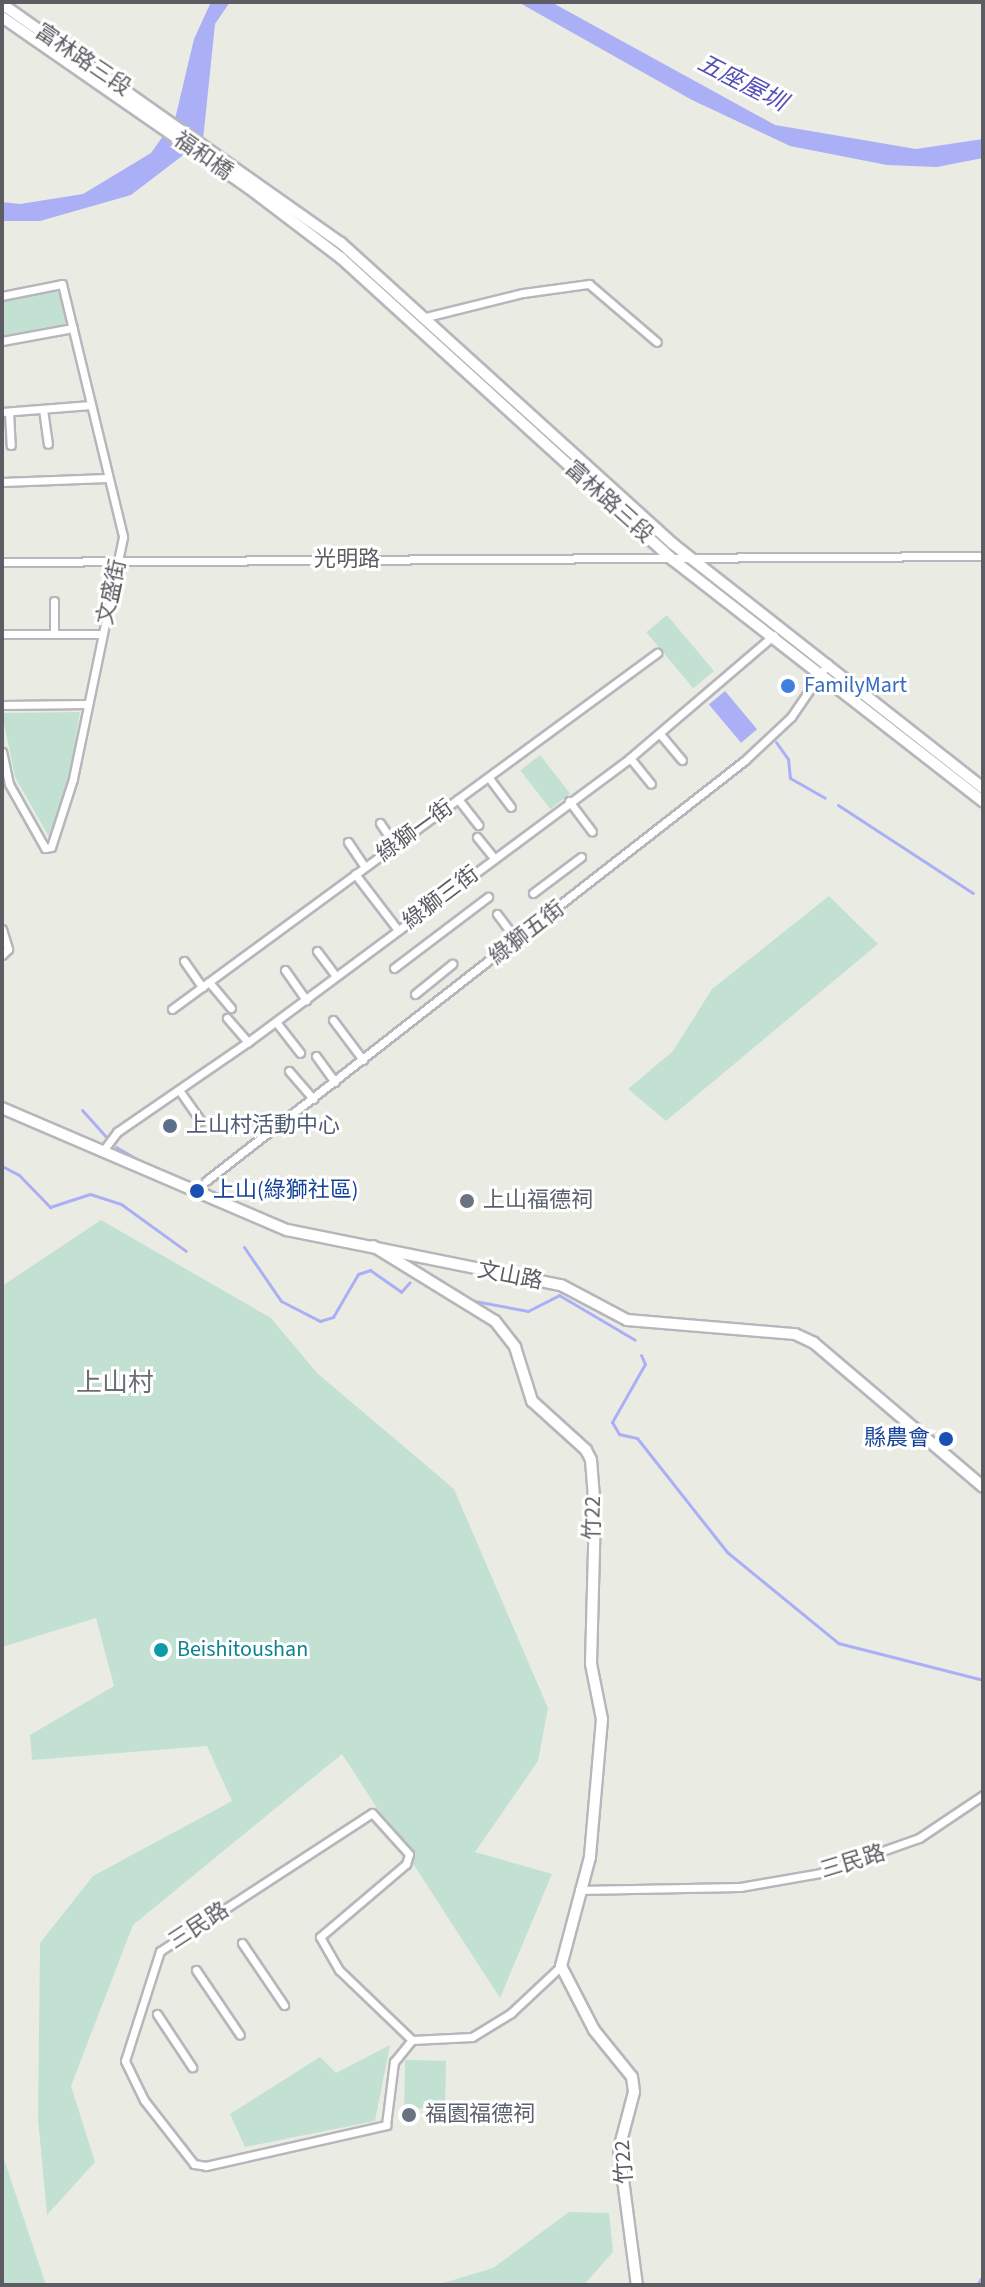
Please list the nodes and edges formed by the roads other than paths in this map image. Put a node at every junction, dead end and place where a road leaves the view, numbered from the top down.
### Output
1 (2, 4) edge
2 (2, 17) edge
3 (161, 120) junction
4 (253, 176) joint
5 (249, 188) joint
6 (2, 296) edge
7 (426, 317) junction
8 (73, 328) junction
9 (2, 341) edge
10 (657, 342) dead end
11 (91, 405) junction
12 (43, 409) junction
13 (6, 412) edge
14 (48, 444) dead end
15 (11, 445) dead end
16 (107, 478) junction
17 (2, 482) edge
18 (983, 556) edge
19 (691, 558) junction
20 (119, 560) junction
21 (673, 560) junction
22 (2, 562) edge
23 (54, 601) dead end
24 (2, 634) edge
25 (54, 634) junction
26 (102, 634) junction
27 (774, 635) junction
28 (657, 653) dead end
29 (825, 668) junction
30 (88, 704) junction
31 (2, 705) edge
32 (660, 734) junction
33 (2, 752) edge
34 (630, 758) junction
35 (682, 760) dead end
36 (489, 778) junction
37 (651, 784) dead end
38 (6, 786) edge
39 (983, 788) edge
40 (458, 799) junction
41 (569, 801) junction
42 (983, 801) edge
43 (511, 807) dead end
44 (380, 823) dead end
45 (478, 825) dead end
46 (592, 831) dead end
47 (477, 837) dead end
48 (348, 842) dead end
49 (395, 845) junction
50 (581, 857) dead end
51 (494, 858) junction
52 (365, 867) junction
53 (355, 874) junction
54 (533, 893) dead end
55 (488, 897) dead end
56 (497, 914) dead end
57 (2, 929) edge
58 (398, 930) junction
59 (517, 941) junction
60 (317, 951) dead end
61 (2, 955) edge
62 (184, 961) dead end
63 (452, 964) dead end
64 (394, 968) dead end
65 (285, 970) dead end
66 (336, 976) junction
67 (206, 984) junction
68 (415, 994) dead end
69 (306, 1000) junction
70 (231, 1008) dead end
71 (172, 1009) dead end
72 (227, 1018) dead end
73 (333, 1020) dead end
74 (276, 1022) junction
75 (248, 1042) junction
76 (300, 1053) dead end
77 (316, 1056) dead end
78 (363, 1060) junction
79 (289, 1071) dead end
80 (335, 1082) junction
81 (179, 1090) junction
82 (313, 1099) junction
83 (2, 1108) edge
84 (201, 1121) dead end
85 (102, 1152) junction
86 (206, 1181) dead end
87 (373, 1246) junction
88 (983, 1487) edge
89 (983, 1795) edge
90 (579, 1890) junction
91 (242, 1943) dead end
92 (561, 1966) junction
93 (196, 1970) dead end
94 (284, 2005) dead end
95 (157, 2014) dead end
96 (240, 2035) dead end
97 (412, 2040) junction
98 (192, 2067) dead end
99 (637, 2285) edge

1 - 3 main road, 富林路三段
2 - 3 main road, 富林路三段
3 - 4 main road, 福和橋
3 - 5 main road, 福和橋
4 - 7 main road, 富林路三段
5 - 21 main road, 富林路三段
6 - 8 street, 文盛街
7 - 10 street
7 - 19 main road, 富林路三段
8 - 9 street
8 - 11 street, 文盛街
11 - 12 street
11 - 16 street, 文盛街
12 - 13 street
12 - 14 street
13 - 15 street
16 - 17 street
16 - 20 street, 文盛街
18 - 19 street, 光明路
19 - 21 street, 光明路
19 - 29 main road, 富林路三段
20 - 21 street, 光明路
20 - 22 street, 光明路
20 - 26 street, 文盛街
21 - 27 main road, 富林路三段
23 - 25 street
24 - 25 street
25 - 26 street
26 - 30 street, 文盛街
27 - 29 main road, 富林路三段
27 - 32 street, 綠獅三街
28 - 36 street, 綠獅一街
29 - 39 main road, 富林路三段
29 - 42 main road, 富林路三段
29 - 59 street, 綠獅五街
30 - 31 street
30 - 38 street, 文盛街
32 - 34 street, 綠獅三街
32 - 35 street
33 - 38 street
34 - 37 street
34 - 41 street, 綠獅三街
36 - 40 street, 綠獅一街
36 - 43 street
40 - 45 street
40 - 49 street, 綠獅一街
41 - 46 street
41 - 51 street, 綠獅三街
44 - 49 street
47 - 51 street
48 - 52 street
49 - 52 street, 綠獅一街
50 - 54 street
51 - 58 street, 綠獅三街
52 - 53 street, 綠獅一街
53 - 58 street
53 - 67 street, 綠獅一街
55 - 64 street
56 - 59 street
57 - 61 street
58 - 66 street, 綠獅三街
59 - 78 street, 綠獅五街
60 - 66 street
62 - 67 street
63 - 68 street
65 - 69 street
66 - 69 street, 綠獅三街
67 - 70 street
67 - 71 street, 綠獅一街
69 - 74 street, 綠獅三街
72 - 75 street
73 - 78 street
74 - 75 street, 綠獅三街
74 - 76 street
75 - 81 street, 綠獅三街
77 - 80 street
78 - 80 street, 綠獅五街
79 - 82 street
80 - 82 street, 綠獅五街
81 - 84 street
81 - 85 street, 綠獅三街
82 - 86 street, 綠獅五街
83 - 85 main road, 文山路
85 - 87 main road, 文山路
87 - 88 main road, 文山路
87 - 90 main road, 竹22 / 竹22
89 - 90 street, 三民路
90 - 92 main road, 竹22
91 - 94 street
92 - 97 street
92 - 99 main road, 竹22 / 竹22
93 - 96 street
95 - 98 street
97 - 97 street, 三民路

